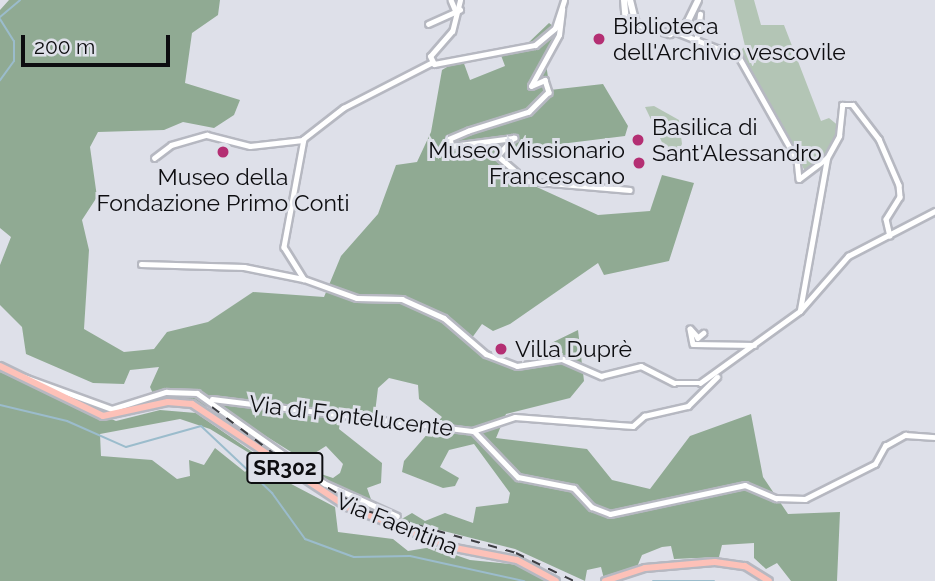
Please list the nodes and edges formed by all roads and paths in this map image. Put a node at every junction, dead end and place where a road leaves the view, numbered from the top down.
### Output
1 (451, 0) edge
2 (460, 0) edge
3 (564, 0) edge
4 (624, 0) edge
5 (630, 0) edge
6 (698, 0) edge
7 (562, 9) junction
8 (458, 11) junction
9 (700, 14) dead end
10 (627, 17) junction
11 (428, 24) dead end
12 (676, 32) junction
13 (696, 43) junction
14 (432, 63) junction
15 (304, 139) junction
16 (827, 158) junction
17 (154, 159) dead end
18 (630, 190) dead end
19 (935, 211) edge
20 (890, 236) junction
21 (141, 264) dead end
22 (304, 279) junction
23 (800, 310) junction
24 (704, 333) dead end
25 (754, 345) junction
26 (0, 366) edge
27 (718, 375) junction
28 (19, 376) junction
29 (212, 399) junction
30 (473, 431) junction
31 (935, 436) edge
32 (397, 516) dead end
33 (556, 581) edge
34 (605, 581) edge
35 (769, 581) edge

1 - 8 street
2 - 8 street
3 - 7 street
4 - 10 main road
5 - 10 main road
6 - 12 main road
7 - 14 street
7 - 18 street
8 - 11 street
8 - 14 street
9 - 13 street
10 - 12 main road
12 - 13 street
13 - 16 street
14 - 15 street
15 - 17 street
15 - 22 street
16 - 20 street
16 - 23 street
19 - 20 street, Via di Fontelucente
20 - 23 street, Via di Fontelucente
21 - 22 street
22 - 27 street
23 - 25 street, Via di Fontelucente
24 - 25 street
25 - 27 street, Via di Fontelucente
26 - 28 main road, Via Faentina / SR302
27 - 30 street, Via di Fontelucente
28 - 29 street, Via Faentina
28 - 33 main road, Via Faentina / SR302
29 - 30 street, Via di Fontelucente
29 - 32 street, Via Faentina
30 - 31 street
34 - 35 main road

